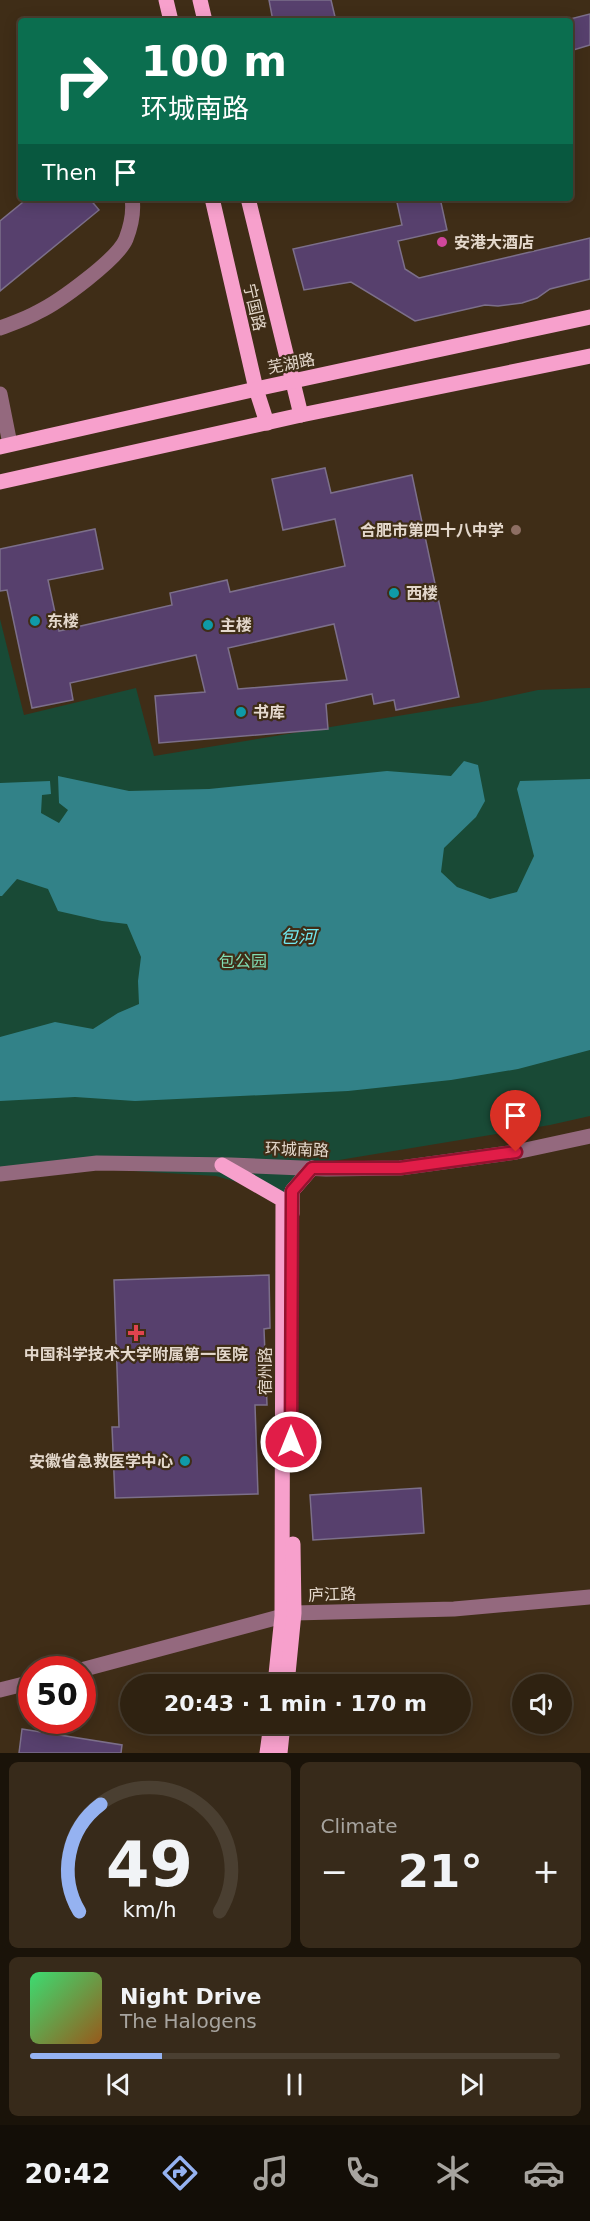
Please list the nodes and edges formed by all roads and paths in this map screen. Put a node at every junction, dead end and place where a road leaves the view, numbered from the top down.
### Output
1 (166, 0) edge
2 (200, 0) edge
3 (170, 18) edge
4 (204, 18) edge
5 (133, 201) edge
6 (213, 201) edge
7 (249, 201) edge
8 (590, 317) edge
9 (0, 328) edge
10 (590, 356) edge
11 (293, 382) junction
12 (256, 389) junction
13 (0, 394) edge
14 (301, 415) junction
15 (267, 423) junction
16 (5, 446) edge
17 (0, 482) edge
18 (590, 1136) edge
19 (222, 1165) junction
20 (312, 1168) junction
21 (0, 1174) edge
22 (590, 1597) edge
23 (288, 1615) junction
24 (96, 1666) edge
25 (277, 1674) edge
26 (287, 1674) edge
27 (18, 1685) edge
28 (0, 1689) edge
29 (270, 1734) edge
30 (282, 1734) edge
31 (267, 1753) edge
32 (280, 1753) edge

1 - 3 main road
2 - 4 main road
5 - 9 street
6 - 12 main road, 宁国路
7 - 11 main road, 宁国路
8 - 11 main road, 芜湖路
10 - 14 main road
11 - 12 main road, 芜湖路
11 - 14 main road, 宁国路
12 - 15 main road, 宁国路
12 - 16 main road, 芜湖路
13 - 16 street
14 - 15 main road
15 - 17 main road
18 - 20 street, 环城南路
19 - 20 street, 环城南路
19 - 21 street, 环城南路
19 - 23 main road, 宿州路
20 - 23 main road, 宿州路
22 - 23 street, 庐江路
23 - 24 street, 庐江路
23 - 25 main road, 宿州路
23 - 26 main road, 宿州路
27 - 28 street
29 - 31 main road
30 - 32 main road

